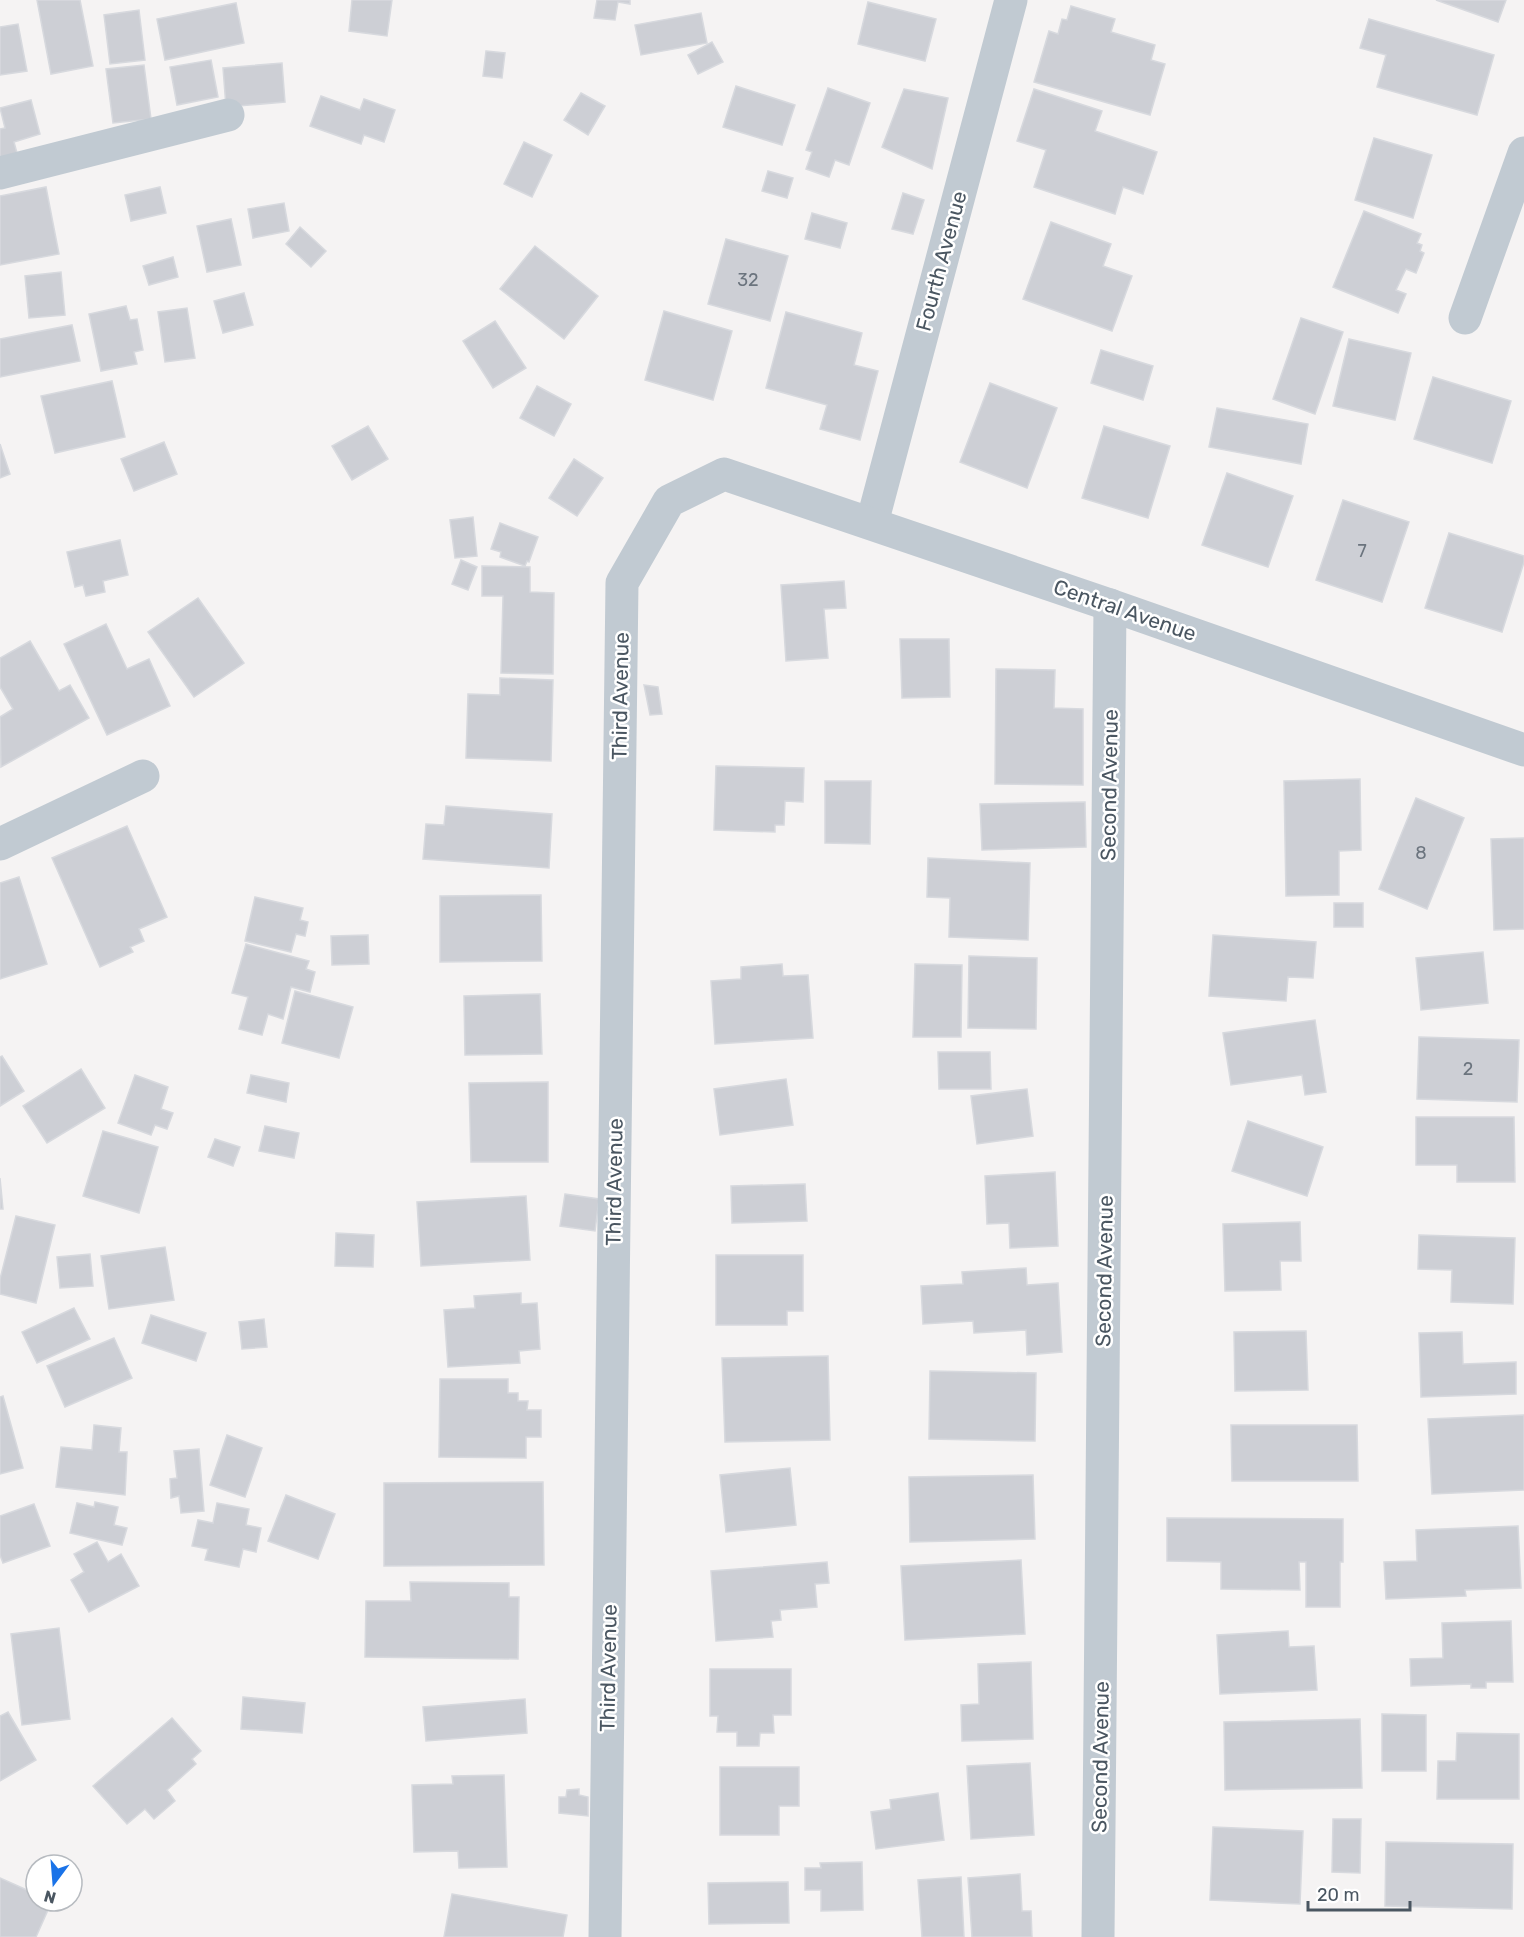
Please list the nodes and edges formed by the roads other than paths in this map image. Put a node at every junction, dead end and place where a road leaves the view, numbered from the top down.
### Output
1 (1011, 0) edge
2 (228, 115) dead end
3 (1524, 153) edge
4 (0, 173) edge
5 (1465, 318) dead end
6 (724, 474) joint
7 (872, 523) junction
8 (1110, 605) junction
9 (1524, 750) edge
10 (143, 776) dead end
11 (0, 844) edge
12 (604, 1937) edge
13 (1098, 1937) edge

1 - 7 street, Fourth Avenue
2 - 4 street
3 - 5 street
6 - 7 street, Central Avenue
6 - 12 street, Third Avenue
7 - 8 street, Central Avenue
8 - 9 street, Central Avenue
8 - 13 street, Second Avenue
10 - 11 street

